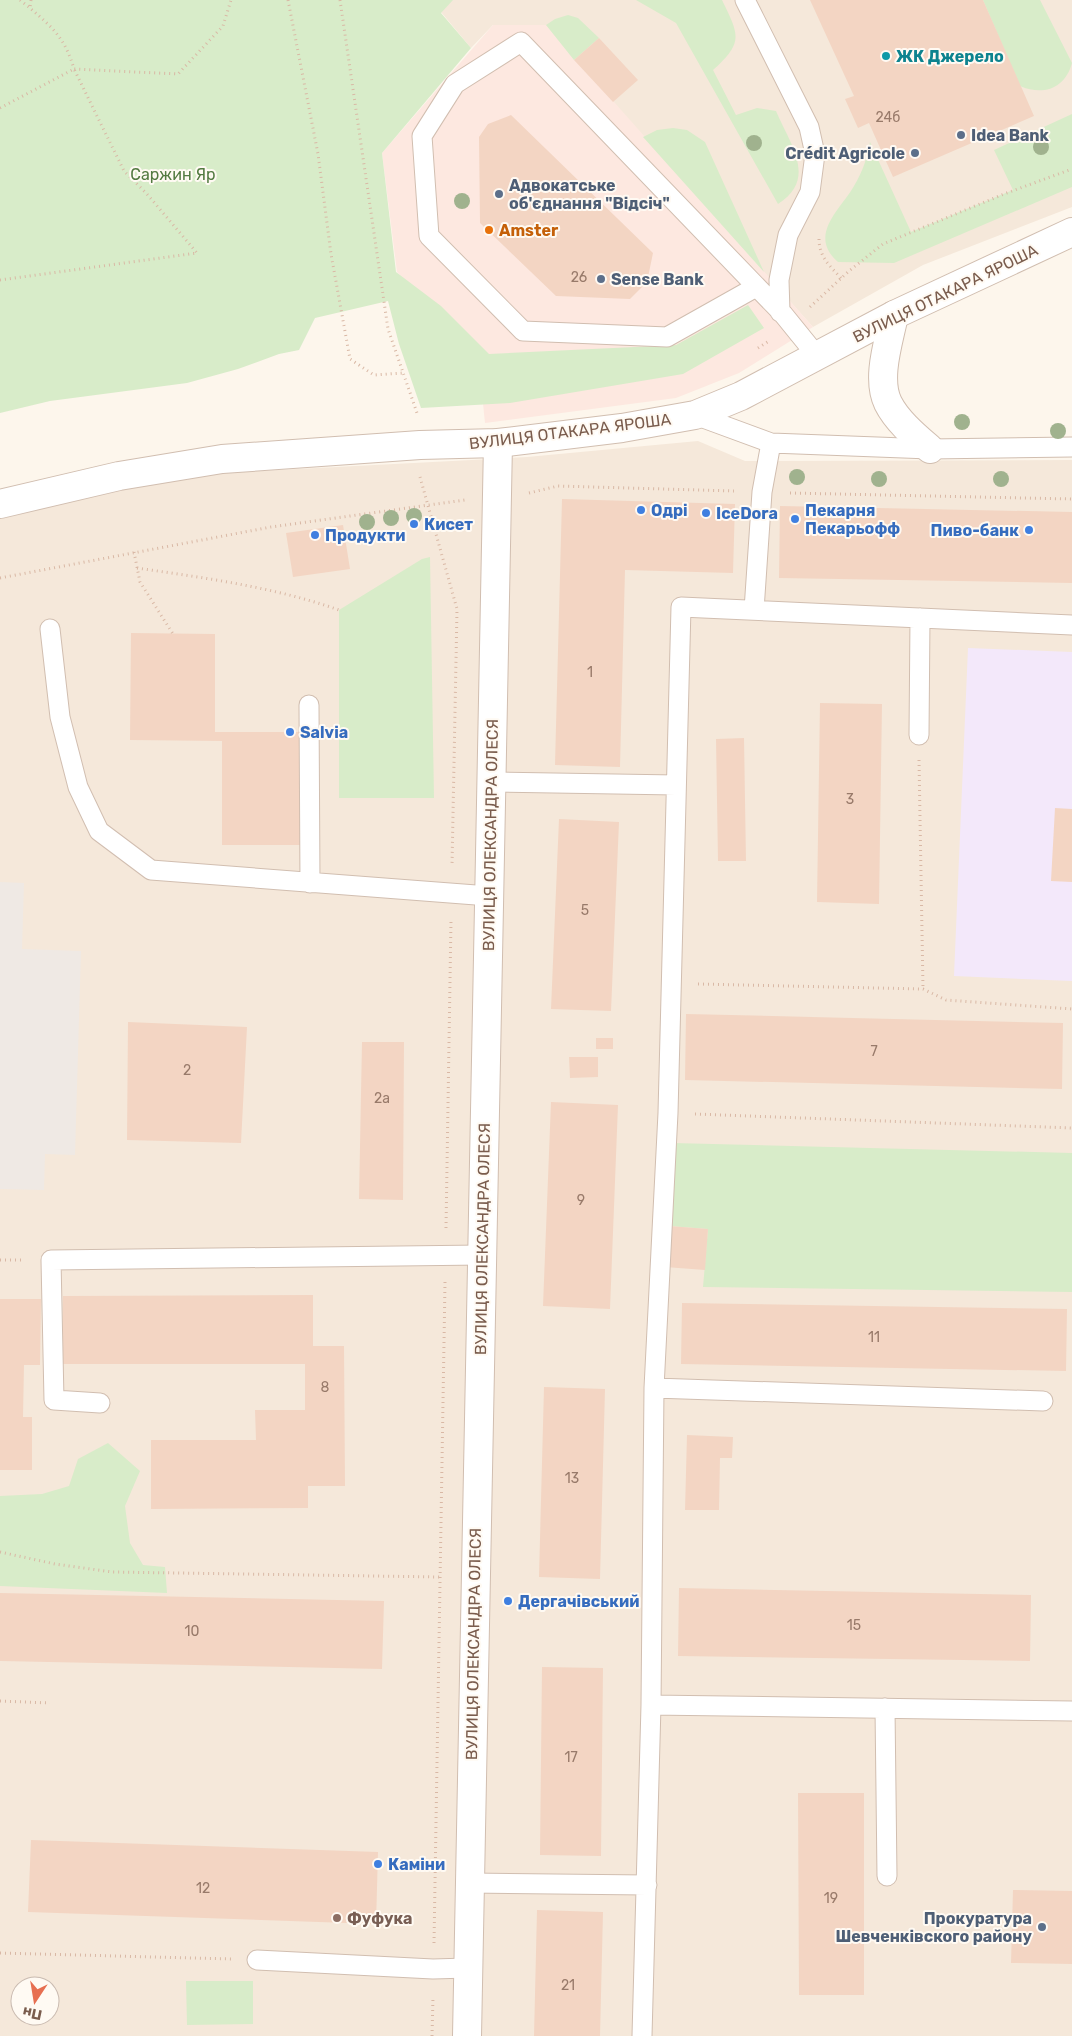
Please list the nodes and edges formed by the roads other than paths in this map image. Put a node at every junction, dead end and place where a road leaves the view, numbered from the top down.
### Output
1 (744, 0) edge
2 (1072, 232) edge
3 (756, 286) junction
4 (780, 312) junction
5 (894, 315) junction
6 (817, 356) junction
7 (695, 416) junction
8 (498, 443) junction
9 (771, 443) junction
10 (1072, 446) edge
11 (930, 449) junction
12 (0, 504) edge
13 (754, 610) junction
14 (920, 618) junction
15 (1072, 625) edge
16 (50, 629) dead end
17 (309, 705) dead end
18 (919, 735) road end
19 (491, 782) junction
20 (676, 786) junction
21 (310, 883) junction
22 (489, 896) junction
23 (482, 1255) junction
24 (654, 1388) junction
25 (1043, 1401) dead end
26 (100, 1402) dead end
27 (651, 1705) junction
28 (885, 1708) junction
29 (1072, 1711) edge
30 (888, 1876) dead end
31 (469, 1883) junction
32 (646, 1885) junction
33 (257, 1960) road end
34 (467, 1968) junction
35 (467, 2036) edge
36 (642, 2036) edge

1 - 4 lane
2 - 5 street, ВУЛИЦЯ ОТАКАРА ЯРОША
3 - 3 lane
3 - 4 lane
4 - 6 lane
5 - 6 street, ВУЛИЦЯ ОТАКАРА ЯРОША
5 - 11 street
6 - 7 street, ВУЛИЦЯ ОТАКАРА ЯРОША
7 - 8 street, ВУЛИЦЯ ОТАКАРА ЯРОША
7 - 9 lane
8 - 12 street, ВУЛИЦЯ ОТАКАРА ЯРОША
8 - 19 street, ВУЛИЦЯ ОЛЕКСАНДРА ОЛЕСЯ
9 - 11 lane
9 - 13 lane
10 - 11 lane
13 - 14 lane
13 - 20 lane
14 - 15 lane
14 - 18 lane
16 - 21 lane
17 - 21 lane
19 - 20 lane
19 - 22 street, ВУЛИЦЯ ОЛЕКСАНДРА ОЛЕСЯ
20 - 24 lane
21 - 22 lane
22 - 23 street, ВУЛИЦЯ ОЛЕКСАНДРА ОЛЕСЯ
23 - 26 lane
23 - 31 street, ВУЛИЦЯ ОЛЕКСАНДРА ОЛЕСЯ
24 - 25 lane
24 - 27 lane
27 - 28 lane
27 - 32 lane
28 - 29 lane
28 - 30 lane
31 - 32 lane
31 - 34 street, ВУЛИЦЯ ОЛЕКСАНДРА ОЛЕСЯ
32 - 36 lane
33 - 34 lane
34 - 35 street, ВУЛИЦЯ ОЛЕКСАНДРА ОЛЕСЯ

